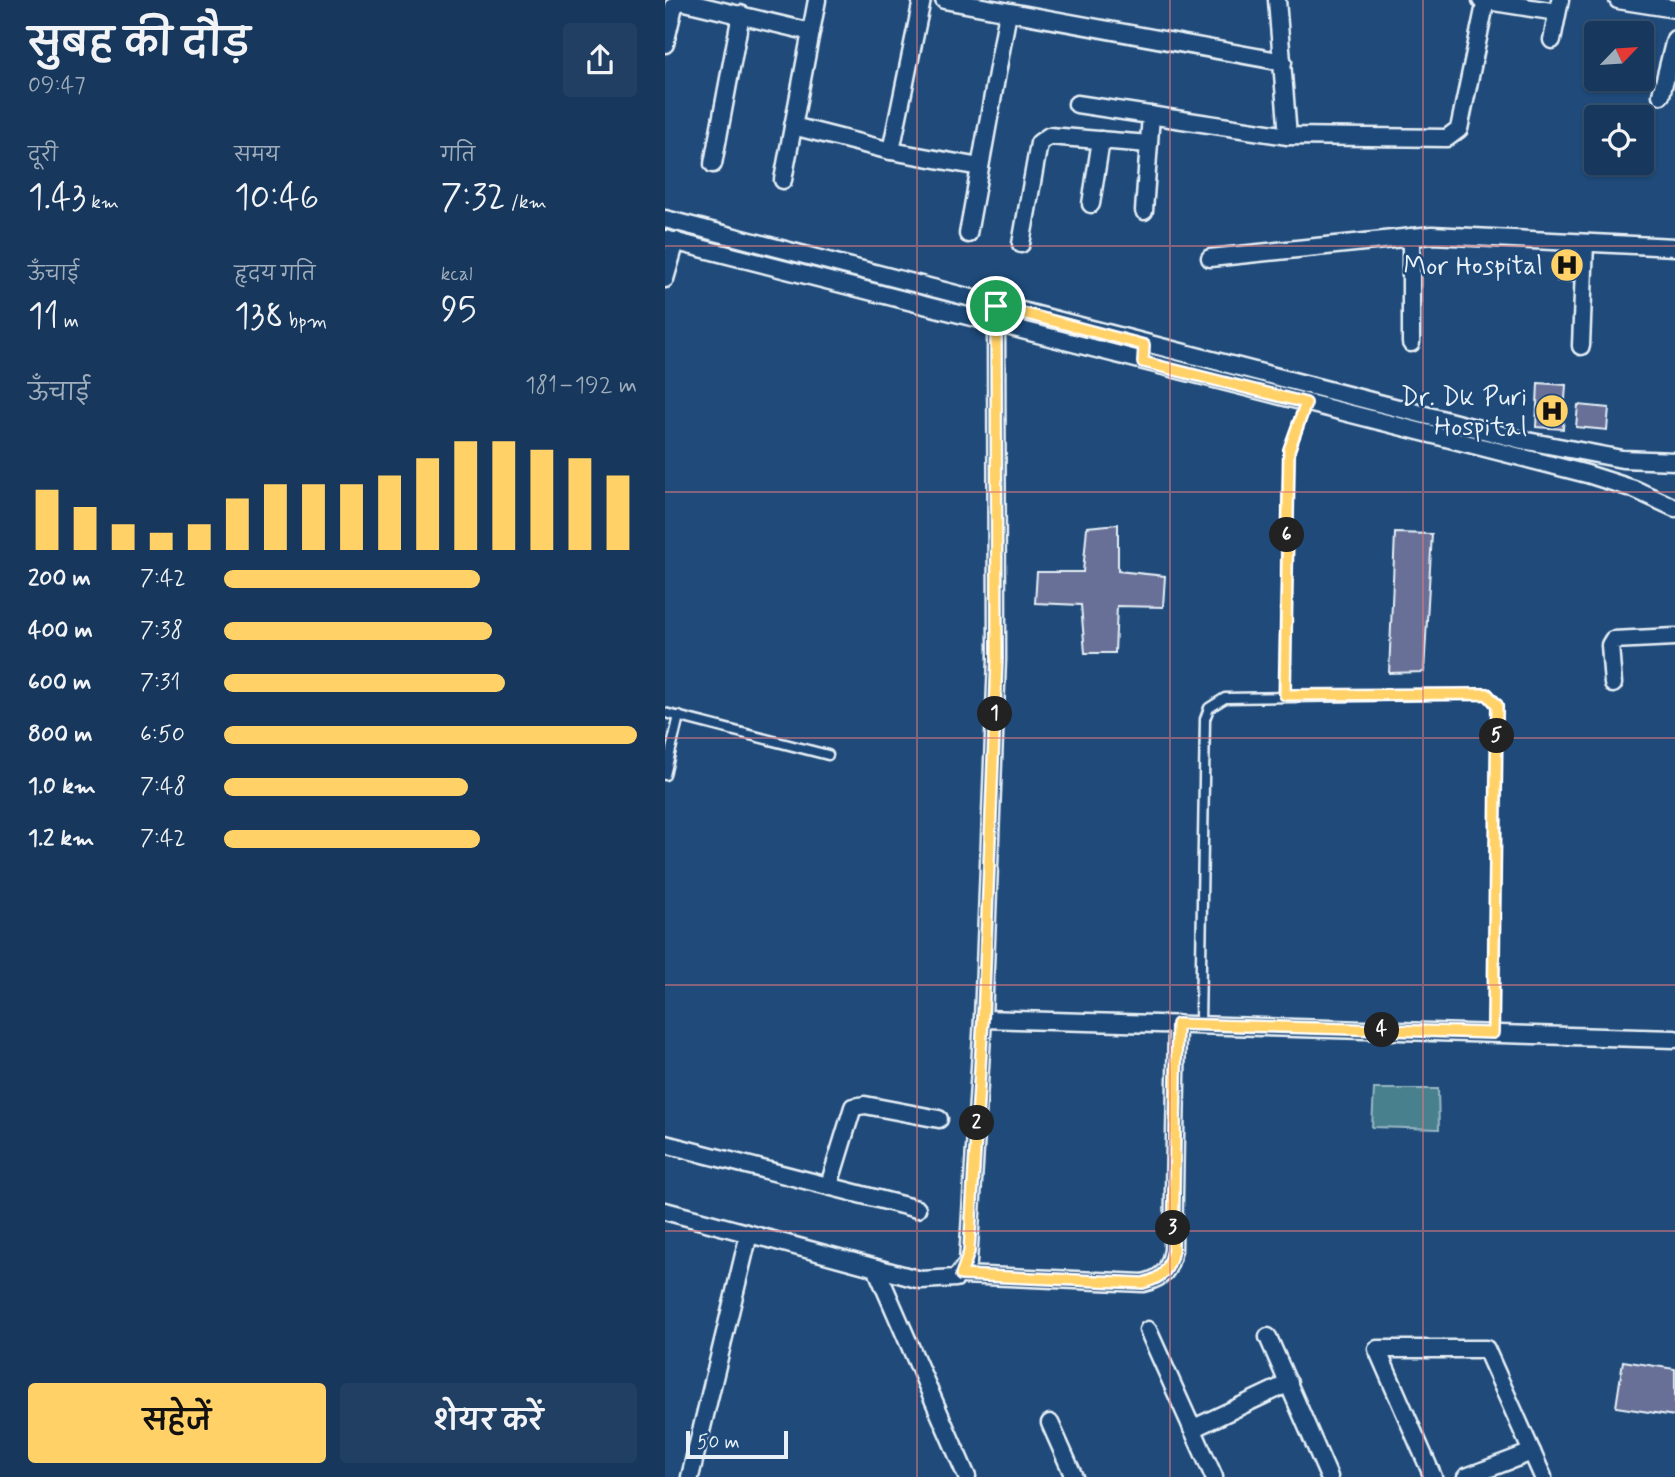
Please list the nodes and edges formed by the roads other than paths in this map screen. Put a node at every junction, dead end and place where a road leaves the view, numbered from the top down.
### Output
1 (817, 0) edge
2 (922, 0) edge
3 (944, 0) edge
4 (1277, 0) edge
5 (1484, 0) edge
6 (1618, 0) edge
7 (726, 5) edge
8 (1559, 6) edge
9 (1675, 9) edge
10 (1008, 12) junction
11 (741, 15) junction
12 (810, 32) junction
13 (1675, 39) edge
14 (1552, 40) dead end
15 (665, 44) edge
16 (1283, 62) junction
17 (1661, 95) dead end
18 (1077, 104) dead end
19 (1151, 115) junction
20 (793, 126) junction
21 (1288, 136) junction
22 (1101, 140) junction
23 (1149, 144) junction
24 (891, 151) junction
25 (713, 164) dead end
26 (980, 167) junction
27 (783, 180) dead end
28 (1091, 204) dead end
29 (1144, 211) dead end
30 (665, 219) edge
31 (968, 234) dead end
32 (1411, 237) junction
33 (670, 240) edge
34 (1585, 243) junction
35 (1021, 244) dead end
36 (1675, 247) edge
37 (1209, 258) dead end
38 (665, 279) edge
39 (996, 306) junction
40 (996, 323) junction
41 (1411, 343) dead end
42 (1581, 346) dead end
43 (1143, 353) junction
44 (1306, 403) junction
45 (1675, 461) edge
46 (1675, 508) edge
47 (1675, 637) edge
48 (1613, 684) dead end
49 (1285, 695) junction
50 (665, 713) edge
51 (679, 716) junction
52 (828, 755) dead end
53 (665, 775) edge
54 (983, 1019) junction
55 (1177, 1024) junction
56 (1200, 1025) junction
57 (1493, 1033) junction
58 (1675, 1039) edge
59 (939, 1119) dead end
60 (665, 1144) edge
61 (829, 1185) junction
62 (917, 1209) dead end
63 (665, 1211) edge
64 (749, 1234) junction
65 (876, 1268) junction
66 (961, 1275) junction
67 (1149, 1330) dead end
68 (1268, 1337) dead end
69 (1289, 1383) junction
70 (1050, 1423) dead end
71 (1192, 1429) junction
72 (1532, 1452) junction
73 (689, 1477) edge
74 (967, 1477) edge
75 (1074, 1477) edge
76 (1214, 1477) edge
77 (1329, 1477) edge
78 (1433, 1477) edge
79 (1467, 1477) edge
80 (1543, 1477) edge

1 - 12 street
2 - 24 street
3 - 10 street
4 - 16 street
5 - 8 street
5 - 21 street
6 - 9 street
7 - 11 street
7 - 15 street
8 - 14 street
10 - 16 street
10 - 26 street
11 - 12 street
11 - 25 street
12 - 20 street
13 - 17 street
16 - 21 street
18 - 19 street
19 - 21 street
19 - 23 street
20 - 24 street
20 - 27 street
22 - 23 street
22 - 28 street
22 - 35 street
23 - 29 street
24 - 26 street
26 - 31 street
30 - 39 street
32 - 34 street
32 - 37 street
32 - 41 street
33 - 38 street
33 - 40 street
34 - 36 street
34 - 42 street
39 - 40 street
39 - 43 street
40 - 43 street
40 - 54 street
43 - 44 street
43 - 45 street
44 - 46 street
44 - 49 lane
47 - 48 street
49 - 56 lane
49 - 57 lane
50 - 51 lane
51 - 52 lane
51 - 53 lane
54 - 55 street
54 - 66 street
55 - 56 street
55 - 66 street
56 - 57 street
57 - 58 street
59 - 61 street
60 - 61 street
61 - 62 street
63 - 64 street
64 - 65 street
64 - 73 street
65 - 66 street
65 - 74 street
67 - 71 street
68 - 69 street
69 - 71 street
69 - 77 street
70 - 75 street
71 - 76 street
72 - 78 street
72 - 79 street
72 - 80 street

